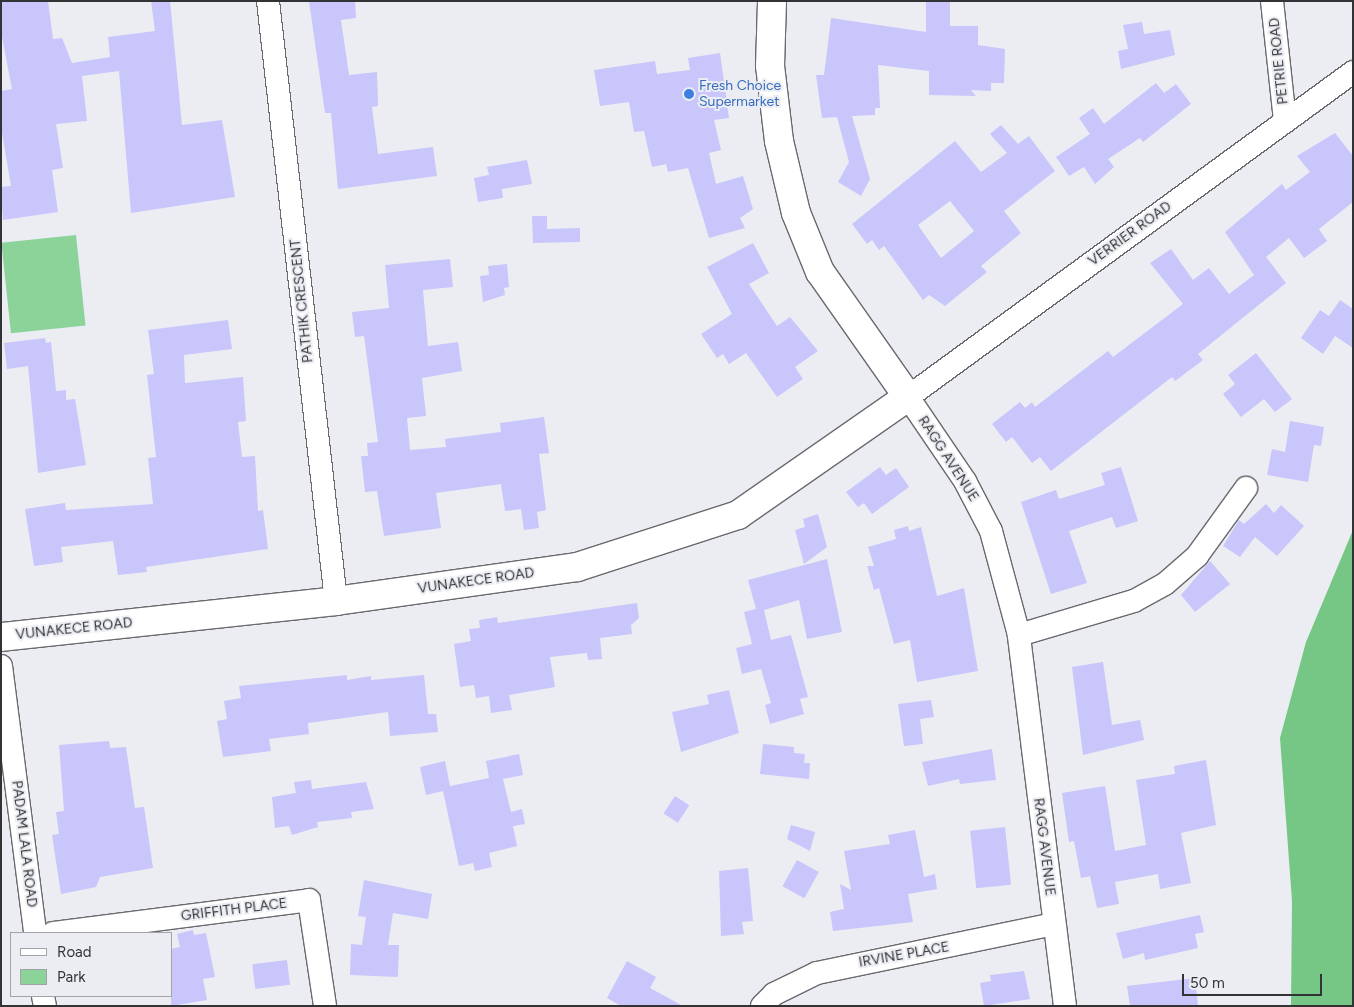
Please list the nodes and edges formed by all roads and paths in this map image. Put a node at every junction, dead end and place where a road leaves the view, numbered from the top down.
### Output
1 (268, 1) edge
2 (772, 1) edge
3 (1272, 1) edge
4 (1353, 72) edge
5 (1285, 122) junction
6 (908, 397) junction
7 (1246, 488) dead end
8 (336, 600) junction
9 (1019, 635) junction
10 (1, 637) edge
11 (1, 666) edge
12 (1054, 924) junction
13 (35, 932) edge
14 (61, 932) edge
15 (325, 1006) edge
16 (762, 1006) edge
17 (1064, 1006) edge

1 - 8 street, PATHIK CRESCENT
2 - 6 main road, RAGG AVENUE
3 - 5 street, PETRIE ROAD
4 - 5 street, VERRIER ROAD
5 - 6 street, VERRIER ROAD
6 - 8 main road, VUNAKECE ROAD
6 - 9 street, RAGG AVENUE
7 - 9 street
8 - 10 main road, VUNAKECE ROAD
9 - 12 street, RAGG AVENUE
11 - 13 street, PADAM LALA ROAD
12 - 16 street, IRVINE PLACE
12 - 17 street, RAGG AVENUE
14 - 15 street, GRIFFITH PLACE

